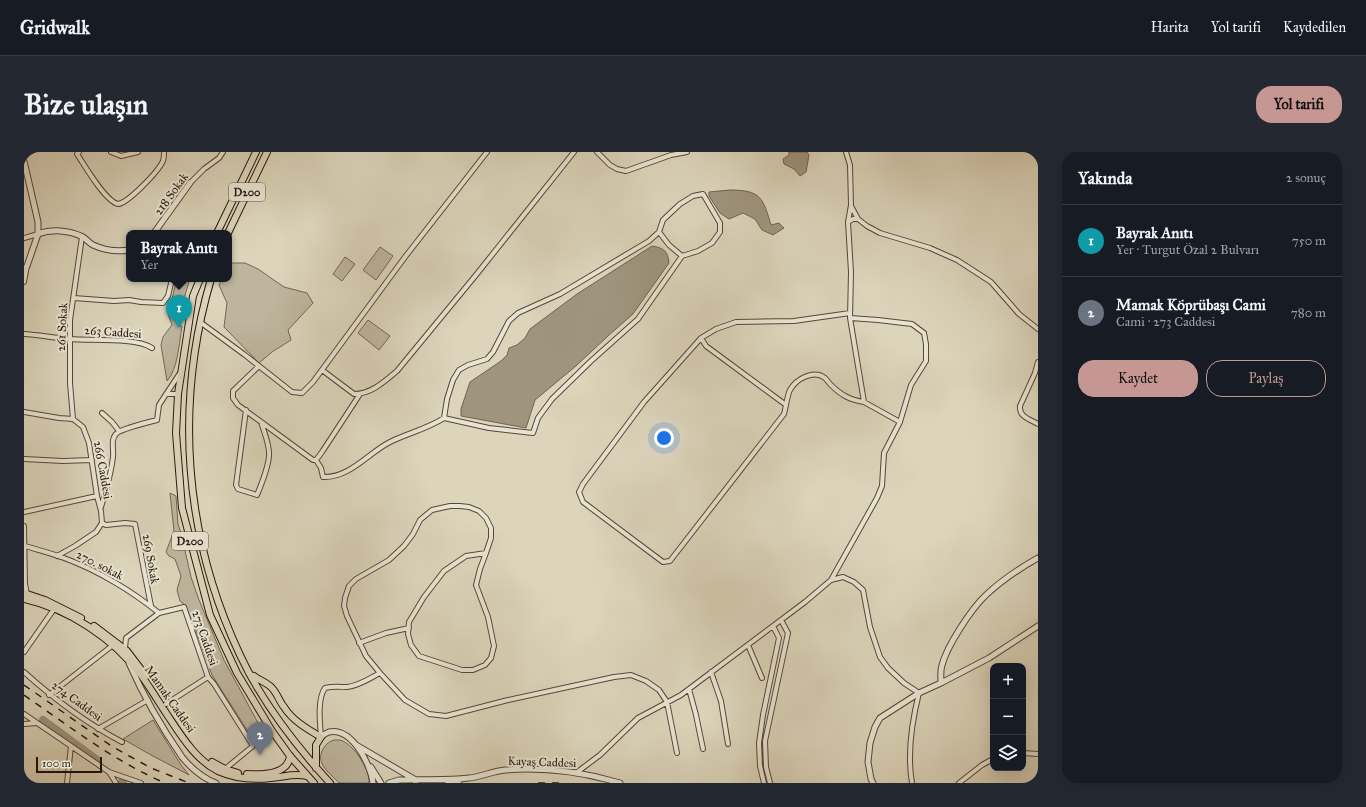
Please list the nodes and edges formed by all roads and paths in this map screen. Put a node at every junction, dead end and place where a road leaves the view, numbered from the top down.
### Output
1 (79, 152) edge
2 (111, 152) edge
3 (138, 152) edge
4 (164, 152) edge
5 (223, 152) edge
6 (256, 152) edge
7 (267, 152) edge
8 (487, 152) edge
9 (574, 152) edge
10 (597, 152) edge
11 (687, 152) edge
12 (846, 152) edge
13 (24, 161) edge
14 (190, 182) joint
15 (851, 205) junction
16 (858, 219) junction
17 (848, 222) junction
18 (156, 230) edge
19 (218, 230) edge
20 (229, 230) edge
21 (658, 232) junction
22 (38, 234) junction
23 (82, 237) junction
24 (24, 238) edge
25 (126, 250) edge
26 (682, 256) junction
27 (26, 268) edge
28 (24, 282) edge
29 (171, 282) edge
30 (199, 282) edge
31 (210, 282) edge
32 (74, 298) junction
33 (850, 313) junction
34 (850, 318) junction
35 (200, 322) junction
36 (1038, 329) edge
37 (24, 334) edge
38 (701, 338) junction
39 (70, 339) junction
40 (152, 348) dead end
41 (1038, 362) edge
42 (259, 366) junction
43 (182, 370) junction
44 (322, 370) junction
45 (166, 394) junction
46 (178, 394) junction
47 (360, 394) junction
48 (864, 402) junction
49 (786, 405) junction
50 (246, 410) junction
51 (24, 412) edge
52 (102, 413) dead end
53 (444, 418) junction
54 (73, 419) junction
55 (261, 421) junction
56 (900, 422) junction
57 (1038, 424) edge
58 (119, 431) junction
59 (24, 459) edge
60 (92, 460) junction
61 (316, 460) junction
62 (97, 496) junction
63 (100, 509) junction
64 (24, 512) edge
65 (102, 523) junction
66 (24, 526) edge
67 (25, 546) junction
68 (486, 554) junction
69 (57, 556) junction
70 (1038, 558) edge
71 (831, 580) junction
72 (25, 595) edge
73 (151, 606) junction
74 (54, 609) junction
75 (159, 614) junction
76 (781, 620) junction
77 (773, 626) junction
78 (1038, 626) edge
79 (409, 628) junction
80 (359, 643) junction
81 (113, 645) junction
82 (748, 645) junction
83 (123, 650) junction
84 (24, 652) edge
85 (129, 658) junction
86 (248, 671) junction
87 (24, 672) edge
88 (711, 672) junction
89 (380, 673) junction
90 (208, 677) junction
91 (762, 678) dead end
92 (941, 683) junction
93 (689, 689) junction
94 (919, 693) junction
95 (49, 695) junction
96 (148, 700) junction
97 (667, 702) junction
98 (166, 704) junction
99 (24, 714) edge
100 (37, 722) junction
101 (24, 724) edge
102 (98, 729) junction
103 (321, 736) junction
104 (122, 742) dead end
105 (354, 743) junction
106 (728, 744) dead end
107 (72, 746) junction
108 (703, 749) dead end
109 (677, 753) dead end
110 (1026, 753) edge
111 (1038, 754) edge
112 (290, 756) junction
113 (365, 758) junction
114 (990, 761) edge
115 (316, 768) junction
116 (225, 769) junction
117 (109, 772) junction
118 (576, 773) junction
119 (307, 776) junction
120 (24, 778) edge
121 (470, 778) junction
122 (415, 781) edge
123 (25, 783) edge
124 (67, 783) edge
125 (116, 783) edge
126 (141, 783) edge
127 (216, 783) edge
128 (314, 783) edge
129 (330, 783) edge
130 (373, 783) edge
131 (381, 783) edge
132 (388, 783) edge
133 (448, 783) edge
134 (620, 783) edge
135 (764, 783) edge
136 (770, 783) edge
137 (873, 783) edge
138 (912, 783) edge
139 (959, 783) edge

1 - 4 street
2 - 3 street
5 - 14 street, 218 Sokak
6 - 19 main road, D200
7 - 20 main road, D200
8 - 44 street
9 - 47 street
10 - 11 street
12 - 15 street
13 - 22 street
14 - 18 street, 218 Sokak
15 - 16 street
15 - 17 street
16 - 17 street
16 - 36 street
17 - 33 street
21 - 26 street
21 - 26 street
21 - 53 street
22 - 23 street
22 - 24 street
22 - 27 street
23 - 25 street
23 - 32 street, 261 Sokak
26 - 53 street
27 - 28 street
29 - 32 street
30 - 43 main road, D200
31 - 35 main road, D200
32 - 39 street, 261 Sokak
33 - 34 street
33 - 38 street
34 - 48 street
34 - 56 street
35 - 42 street
35 - 86 main road, D200
37 - 39 street, 263 Caddesi
38 - 49 street
38 - 49 street
39 - 40 street, 263 Caddesi
39 - 54 street, 261 Sokak
41 - 57 street
42 - 44 street
42 - 50 street
43 - 45 street
43 - 46 main road, D200
44 - 47 street
45 - 46 street
45 - 58 street
46 - 112 main road, D200
47 - 61 street
48 - 49 street
48 - 56 street
50 - 55 street
50 - 55 street
51 - 54 street
52 - 58 street
53 - 61 street
54 - 60 street, 266 Caddesi
55 - 61 street
56 - 71 street
58 - 63 street
59 - 60 street
60 - 62 street, 266 Caddesi
62 - 63 street, 266 Caddesi
62 - 64 street
63 - 65 street, 266 Caddesi
65 - 69 street
65 - 73 street, 269 Sokak
66 - 67 street
67 - 69 street, 270. sokak
67 - 72 street
68 - 79 street
68 - 79 street
68 - 80 street
69 - 73 street, 270. sokak
70 - 92 street
71 - 76 street
71 - 94 street
72 - 74 main road, Mamak Caddesi
72 - 83 main road, Mamak Caddesi
73 - 75 street, 270. sokak
74 - 81 main road, Mamak Caddesi
74 - 84 street
75 - 83 street
75 - 90 street, 273 Caddesi
76 - 77 street
76 - 136 street
77 - 82 street
77 - 135 street
78 - 92 street
79 - 80 street
80 - 89 street
81 - 83 main road, Mamak Caddesi
81 - 95 street
82 - 88 street
82 - 91 street
83 - 85 main road, Mamak Caddesi
85 - 96 street
85 - 98 main road, Mamak Caddesi
85 - 119 main road, Mamak Caddesi
86 - 103 main road
86 - 115 main road, D200
87 - 95 street, 274 Caddesi
88 - 93 street
88 - 106 street
89 - 97 street
89 - 103 street
90 - 98 street
90 - 116 street, 273 Caddesi
92 - 94 street
93 - 97 street
93 - 108 street
94 - 137 street
94 - 138 street
95 - 102 street, 274 Caddesi
96 - 102 street
96 - 127 street
97 - 109 street
97 - 118 street
98 - 116 main road, Mamak Caddesi
99 - 100 street
100 - 101 street
100 - 107 street
102 - 104 street, 274 Caddesi
103 - 105 street
103 - 115 main road
105 - 113 street
105 - 122 street
107 - 117 street
107 - 124 street
110 - 111 street
112 - 116 main road, Mamak Caddesi
112 - 119 main road, D200
113 - 130 street
113 - 131 street
114 - 139 street
115 - 129 main road, D200
117 - 125 street
117 - 126 street
118 - 121 street, Kayaş Caddesi
118 - 134 street, Kayaş Caddesi
119 - 128 main road, D200
120 - 123 street
121 - 122 street, Kayaş Caddesi
121 - 133 street
122 - 132 street, Kayaş Caddesi

